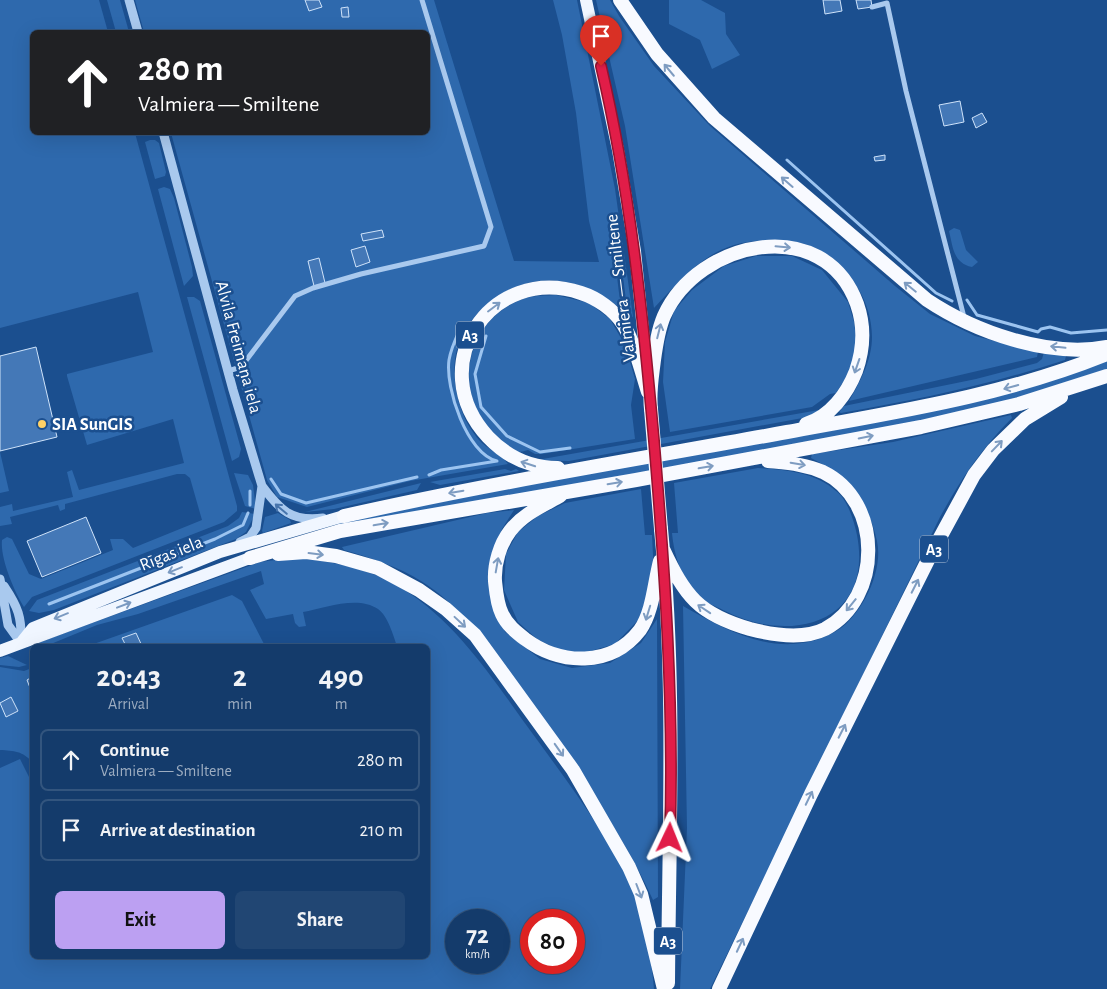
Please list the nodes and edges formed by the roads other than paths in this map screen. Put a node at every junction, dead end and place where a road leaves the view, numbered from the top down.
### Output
1 (129, 0) edge
2 (422, 0) edge
3 (586, 0) edge
4 (620, 0) edge
5 (872, 7) dead end
6 (137, 30) edge
7 (164, 135) edge
8 (965, 322) junction
9 (1107, 347) edge
10 (1107, 354) edge
11 (228, 371) junction
12 (1107, 376) edge
13 (650, 403) junction
14 (720, 445) junction
15 (750, 459) junction
16 (629, 462) junction
17 (262, 486) junction
18 (568, 491) junction
19 (344, 516) junction
20 (663, 549) junction
21 (220, 552) junction
22 (250, 558) junction
23 (0, 579) edge
24 (21, 643) junction
25 (0, 651) edge
26 (666, 989) edge
27 (719, 989) edge

1 - 6 street
2 - 11 street
3 - 13 main road, Valmiera — Smiltene
8 -> 4 highway
5 - 8 street
7 - 11 street, Alvila Freimaņa iela
9 -> 8 highway
10 -> 14 highway, A3
11 - 17 street, Alvila Freimaņa iela
15 -> 12 highway, A3
27 -> 12 highway, A3
13 -> 14 highway
16 -> 13 highway, A3
13 - 20 highway, A3, bridge
14 - 16 highway, A3
18 -> 15 highway, A3
15 -> 20 highway
16 -> 19 highway, A3
19 -> 17 street
17 - 21 street, Alvila Freimaņa iela
20 -> 18 highway
22 -> 18 highway, A3
19 - 21 main road, Rīgas iela
20 - 26 highway, A3
21 -> 24 main road, Rīgas iela
24 -> 22 main road, Rīgas iela
22 -> 26 highway
23 - 24 street
23 - 24 street
24 - 25 main road, Rīgas iela

